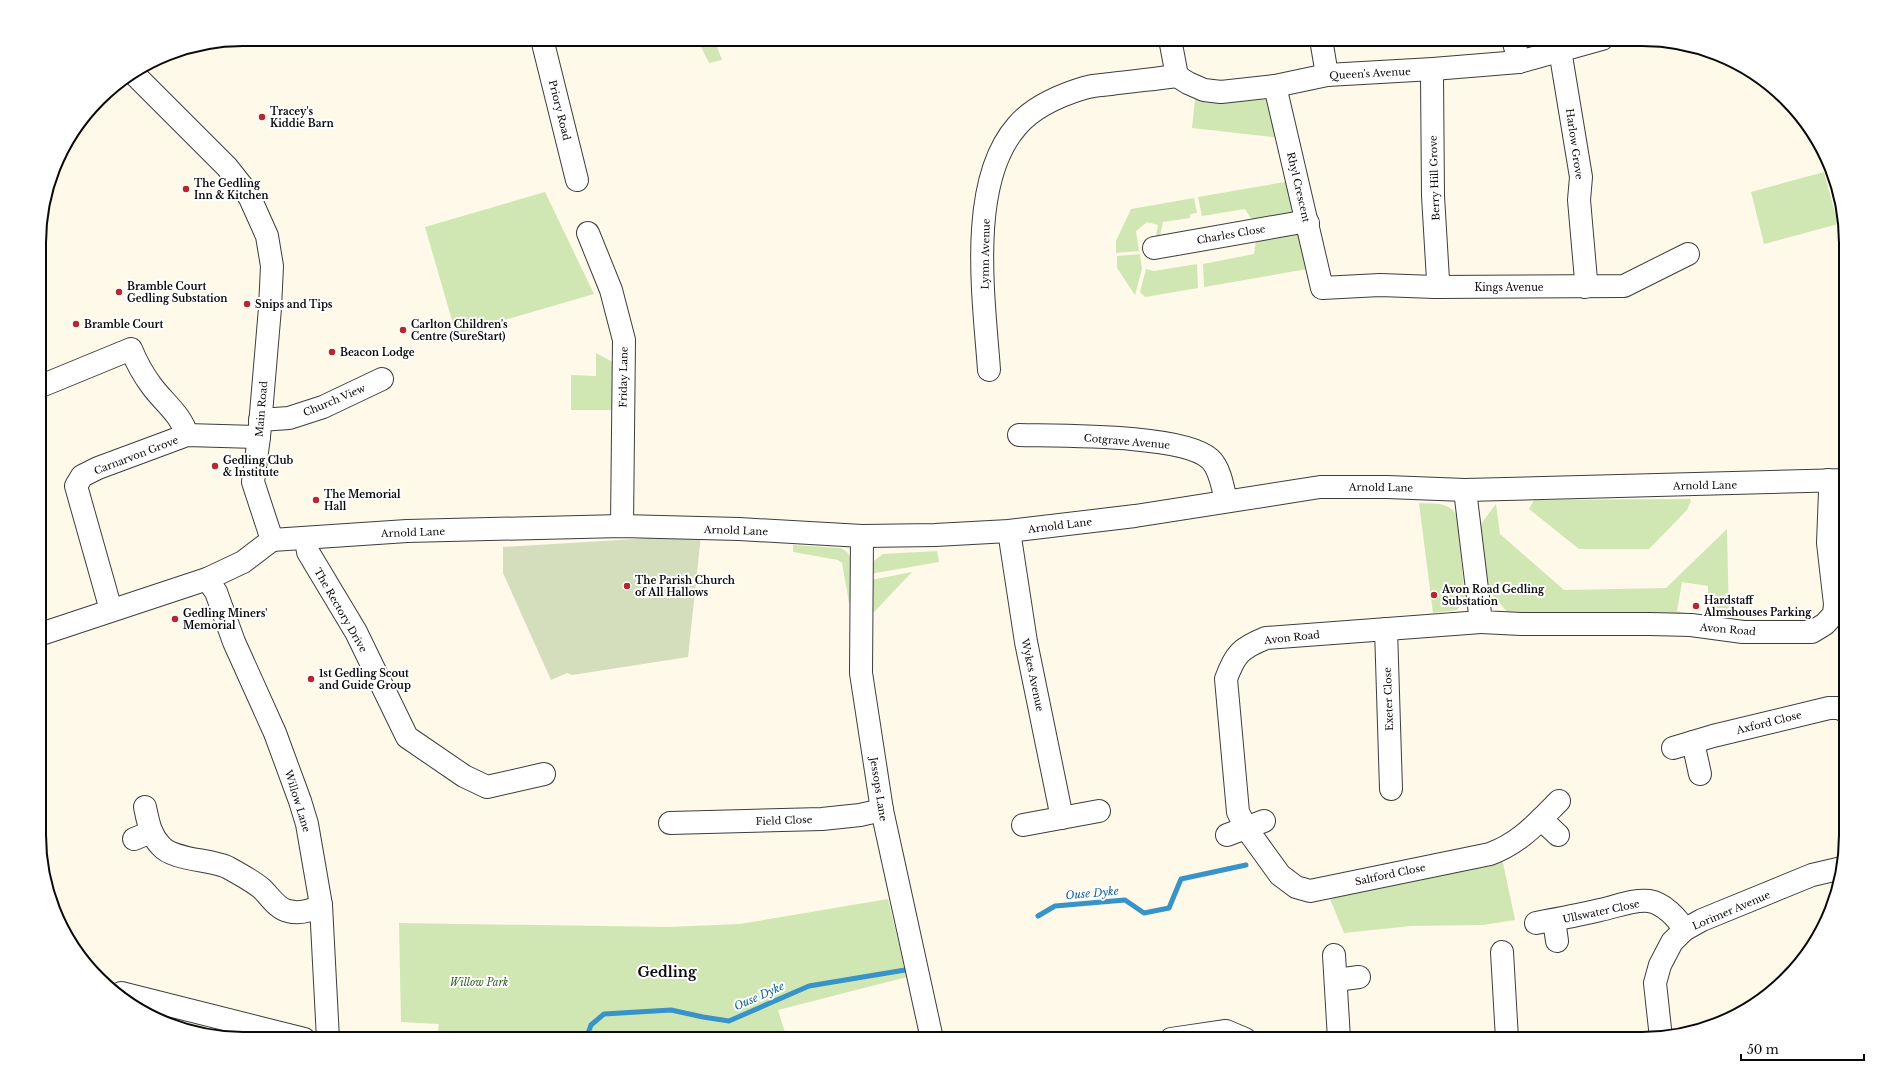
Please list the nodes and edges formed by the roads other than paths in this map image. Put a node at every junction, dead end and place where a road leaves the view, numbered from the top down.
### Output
1 (544, 46) edge
2 (1171, 46) edge
3 (1321, 46) edge
4 (1515, 46) edge
5 (1575, 46) edge
6 (1560, 50) junction
7 (1519, 62) junction
8 (1433, 69) junction
9 (1327, 75) junction
10 (1177, 76) junction
11 (137, 77) edge
12 (1275, 86) junction
13 (578, 180) dead end
14 (1308, 223) junction
15 (588, 233) dead end
16 (1154, 248) dead end
17 (1688, 254) dead end
18 (1435, 287) junction
19 (1585, 287) junction
20 (1322, 288) joint
21 (989, 370) dead end
22 (382, 379) dead end
23 (46, 384) edge
24 (259, 429) junction
25 (187, 435) junction
26 (1019, 435) dead end
27 (1837, 480) edge
28 (1465, 490) junction
29 (1226, 501) junction
30 (622, 526) junction
31 (1009, 531) junction
32 (862, 536) junction
33 (306, 539) junction
34 (272, 540) junction
35 (207, 579) junction
36 (112, 610) junction
37 (1481, 622) junction
38 (1386, 629) junction
39 (46, 632) edge
40 (1839, 708) edge
41 (544, 774) dead end
42 (1700, 774) dead end
43 (1385, 776) dead end
44 (1559, 801) dead end
45 (145, 807) dead end
46 (882, 810) junction
47 (1099, 811) dead end
48 (680, 817) dead end
49 (1062, 818) junction
50 (1541, 819) junction
51 (1022, 825) dead end
52 (1248, 830) joint
53 (1558, 835) dead end
54 (1836, 869) edge
55 (321, 906) junction
56 (1549, 928) dead end
57 (1684, 930) junction
58 (1502, 952) dead end
59 (1334, 955) dead end
60 (1359, 977) dead end
61 (1336, 980) junction
62 (122, 990) edge
63 (1660, 1031) edge
64 (278, 1032) edge
65 (328, 1032) edge
66 (930, 1032) edge
67 (1339, 1032) edge
68 (1507, 1032) edge

1 - 13 street, Priory Road
2 - 10 street
3 - 9 street
4 - 7 street
5 - 6 street, Queen's Avenue
6 - 7 street, Queen's Avenue
6 - 19 street, Harlow Grove
7 - 8 street, Queen's Avenue
8 - 9 street, Queen's Avenue
8 - 18 street, Berry Hill Grove
9 - 12 street, Queen's Avenue
10 - 12 street, Queen's Avenue
10 - 21 street, Lymn Avenue
11 - 24 street, Main Road
12 - 14 street, Rhyl Crescent
14 - 16 street, Charles Close
14 - 20 street, Rhyl Crescent
15 - 30 street, Friday Lane
17 - 19 street, Kings Avenue
18 - 19 street, Kings Avenue
18 - 20 street, Kings Avenue
22 - 24 street, Church View
23 - 25 street
24 - 25 street, Carnarvon Grove
24 - 34 street, Main Road
25 - 36 street, Carnarvon Grove
26 - 29 street, Cotgrave Avenue
27 - 28 street, Arnold Lane
27 - 37 street, Avon Road
28 - 29 street, Arnold Lane
28 - 37 street
29 - 31 street, Arnold Lane
30 - 32 street, Arnold Lane
30 - 33 street, Arnold Lane
31 - 32 street, Arnold Lane
31 - 49 street, Wykes Avenue
32 - 46 street, Jessops Lane
33 - 34 street, Arnold Lane
33 - 41 street, The Rectory Drive
34 - 35 street
35 - 36 street
35 - 55 street, Willow Lane
36 - 39 street
37 - 38 street, Avon Road
38 - 43 street, Exeter Close
38 - 52 street, Avon Road
40 - 42 street, Axford Close
44 - 50 street, Saltford Close
45 - 55 street
46 - 48 street, Field Close
46 - 66 street, Jessops Lane
47 - 49 street
49 - 51 street
50 - 52 street, Saltford Close
50 - 53 street
54 - 57 street, Lorimer Avenue
55 - 65 street, Willow Lane
56 - 57 street, Ullswater Close
57 - 63 street, Lorimer Avenue
58 - 68 street
59 - 61 street
60 - 61 street
61 - 67 street
62 - 64 street

